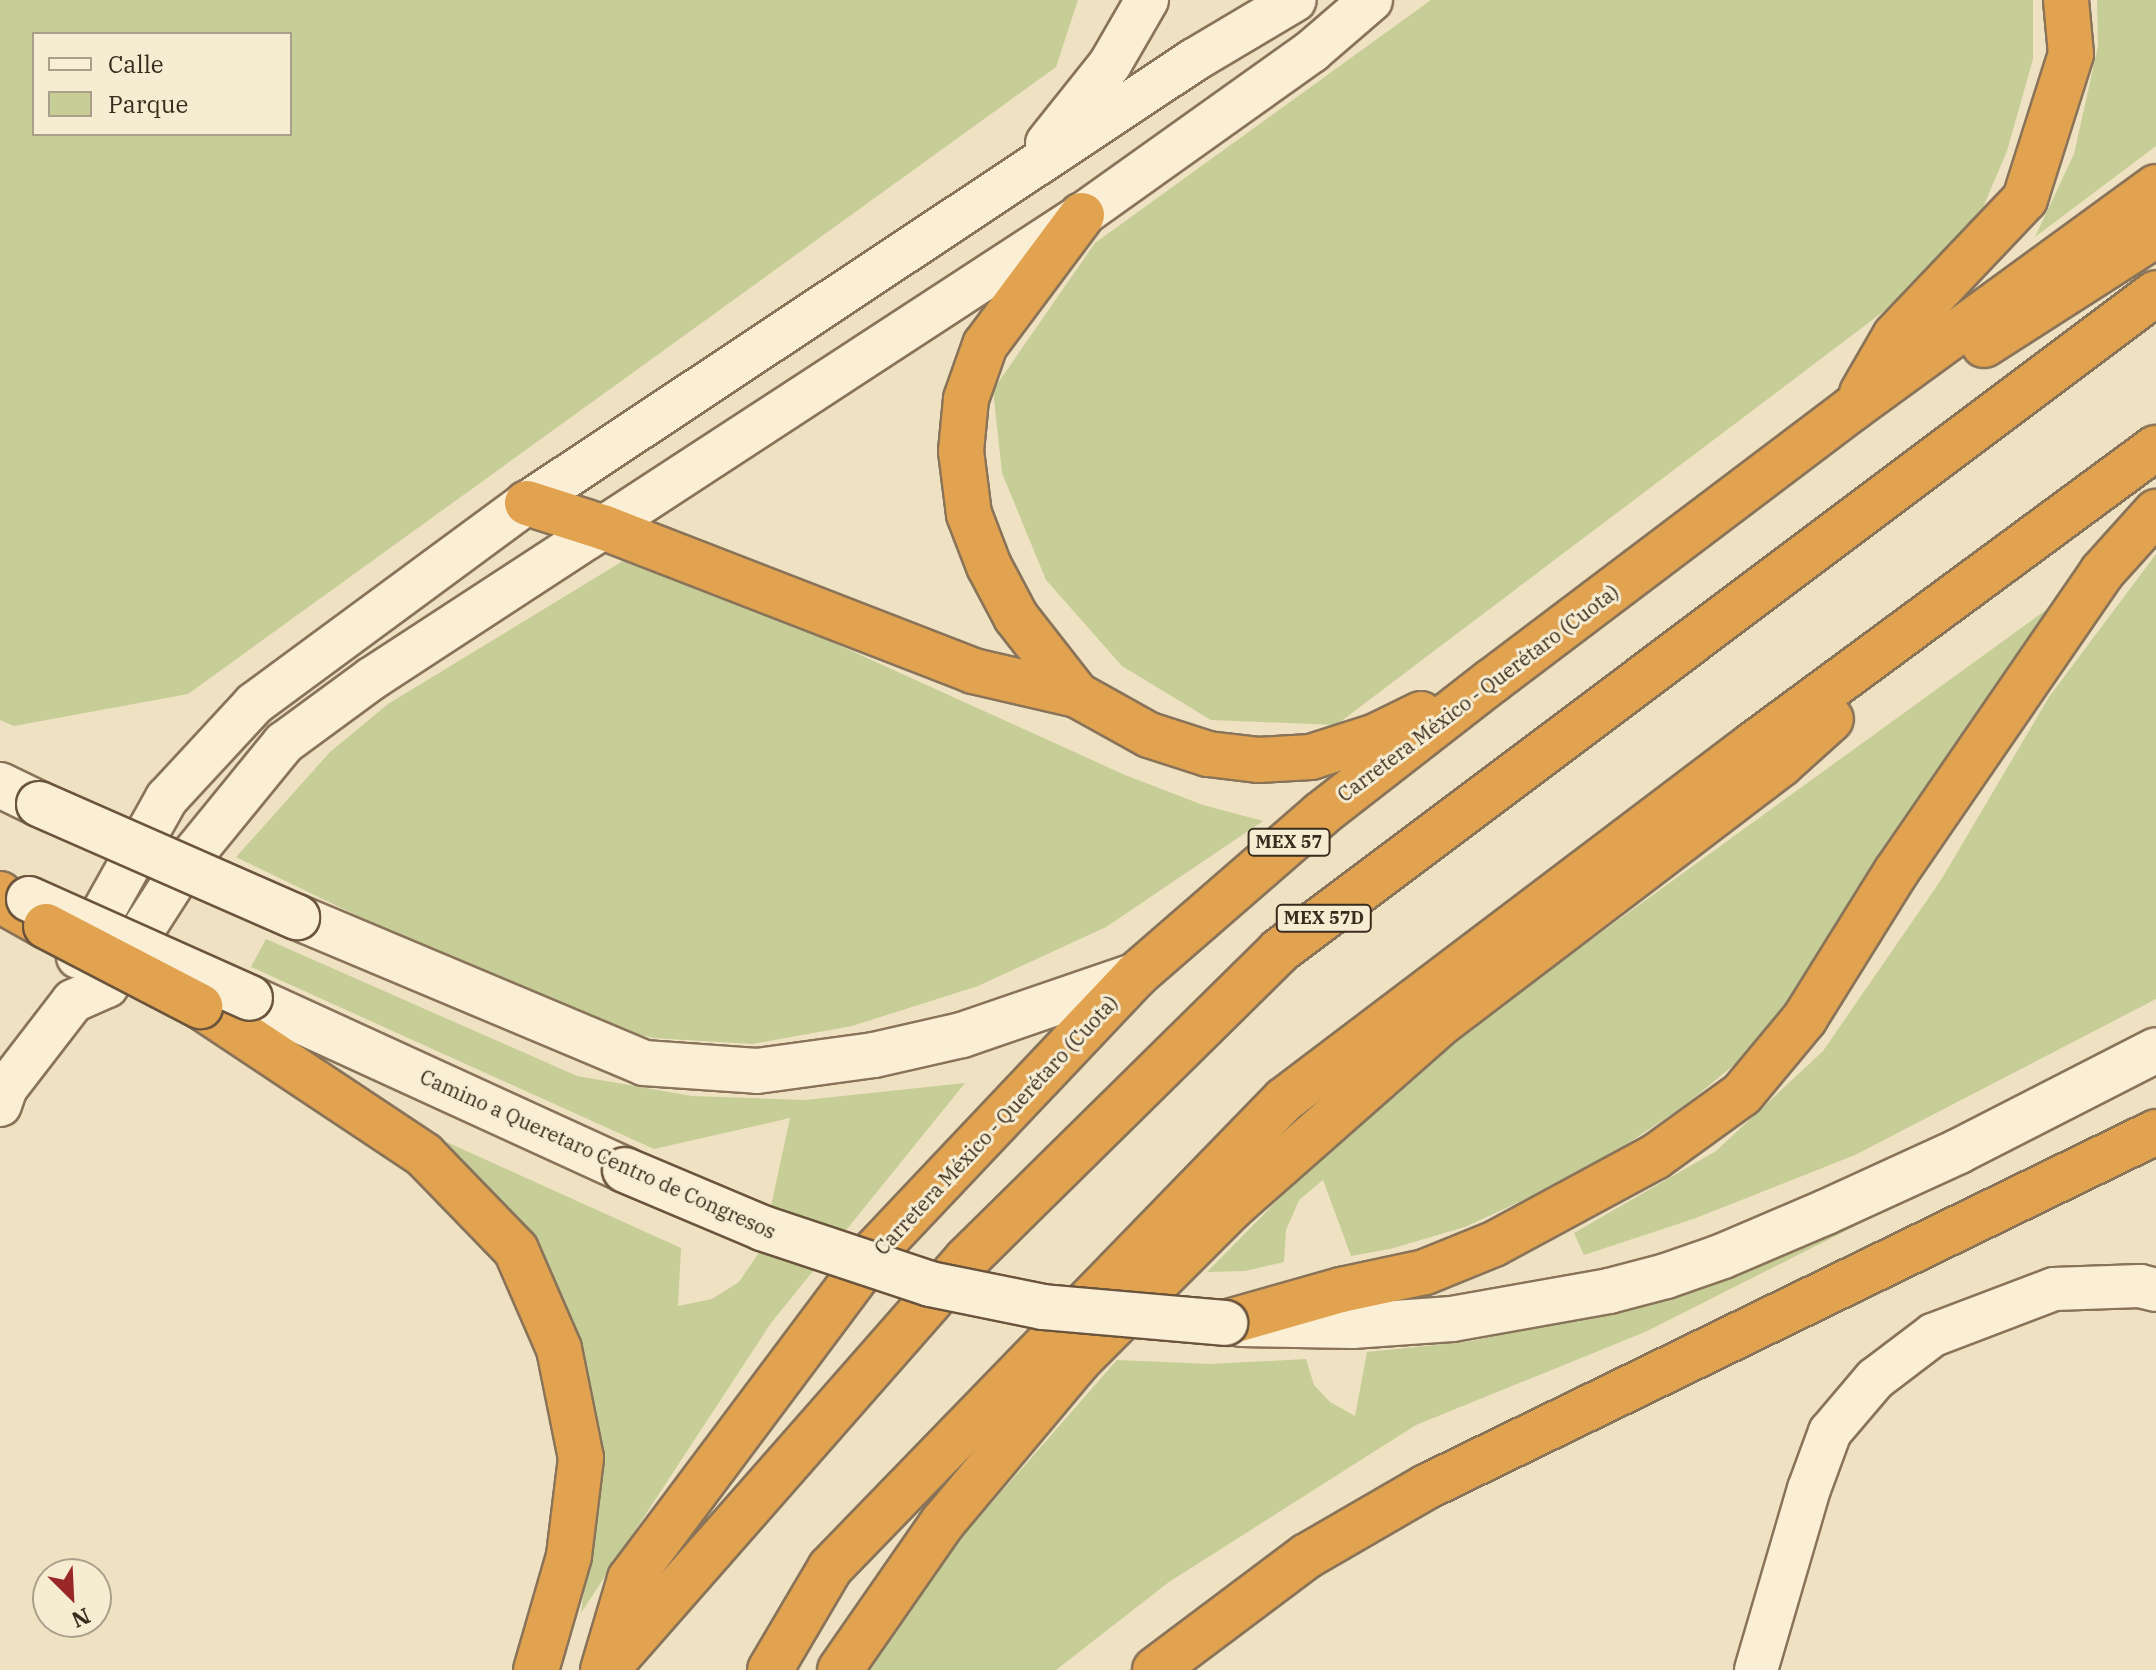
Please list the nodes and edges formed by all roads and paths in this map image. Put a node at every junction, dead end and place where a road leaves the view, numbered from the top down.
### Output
1 (1147, 0) edge
2 (1371, 0) edge
3 (2066, 0) edge
4 (1282, 3) edge
5 (1312, 51) junction
6 (1023, 173) junction
7 (2156, 187) edge
8 (1082, 215) junction
9 (2156, 235) edge
10 (2156, 293) edge
11 (1853, 408) junction
12 (2156, 448) edge
13 (527, 503) junction
14 (2156, 512) edge
15 (605, 528) junction
16 (1987, 572) junction
17 (1492, 681) junction
18 (1077, 695) junction
19 (0, 785) edge
20 (19, 902) edge
21 (1136, 975) junction
22 (73, 1001) junction
23 (2156, 1050) edge
24 (0, 1105) edge
25 (2156, 1132) edge
26 (2156, 1290) edge
27 (1347, 1308) junction
28 (1225, 1323) joint
29 (536, 1670) edge
30 (605, 1670) edge
31 (770, 1670) edge
32 (840, 1670) edge
33 (1155, 1670) edge
34 (1756, 1670) edge

1 - 6 street
2 - 5 street
3 - 11 highway
4 - 5 street
4 - 6 street
5 - 8 street
6 - 13 street
7 - 11 highway, Carretera México - Querétaro (Cuota) / MEX 57
8 - 15 street
8 - 18 highway
9 - 11 highway
10 - 30 highway, Carretera México - Querétaro (Cuota) / MEX 57D
11 - 17 highway, Carretera México - Querétaro (Cuota) / MEX 57
12 - 16 highway
13 - 15 highway
13 - 22 street
14 - 27 highway
15 - 18 highway
15 - 22 street
16 - 31 highway
16 - 32 highway
17 - 18 highway
17 - 21 highway, Carretera México - Querétaro (Cuota) / MEX 57
19 - 21 street, bridge
20 - 28 street, Camino a Queretaro Centro de Congresos, bridge
20 - 29 highway, bridge
21 - 30 highway, Carretera México - Querétaro (Cuota) / MEX 57
22 - 24 street
23 - 27 street
25 - 33 highway
26 - 34 street
27 - 28 highway

